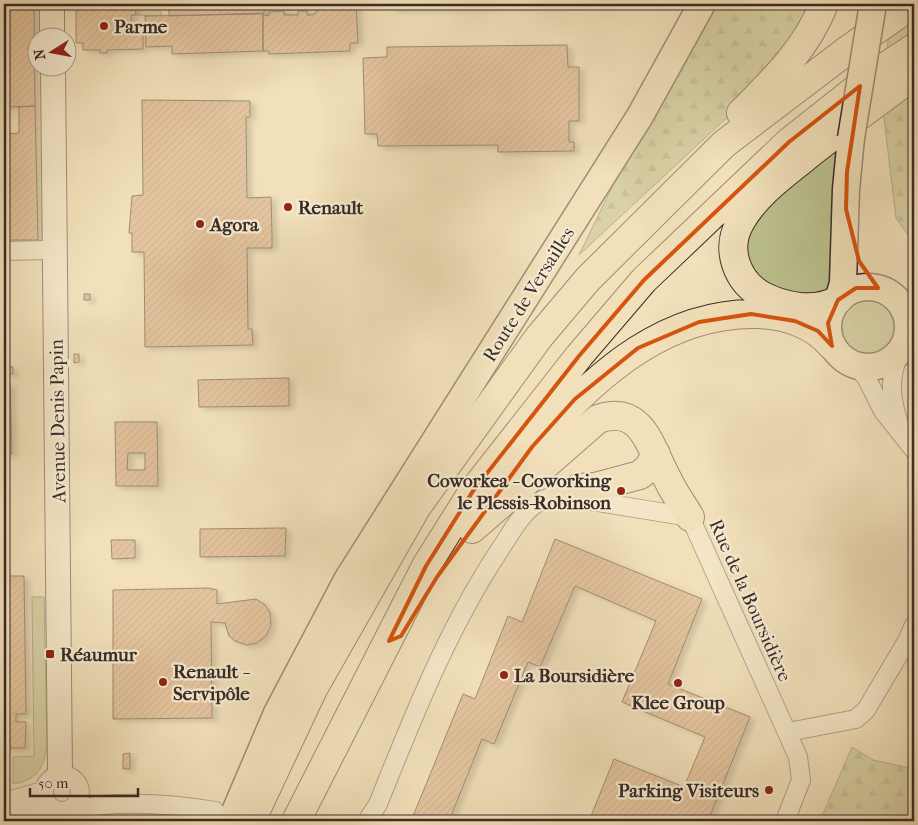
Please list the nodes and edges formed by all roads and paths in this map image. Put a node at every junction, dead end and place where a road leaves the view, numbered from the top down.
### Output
1 (52, 4) edge
2 (702, 4) edge
3 (824, 4) edge
4 (873, 4) edge
5 (913, 4) edge
6 (52, 28) edge
7 (914, 48) edge
8 (914, 75) edge
9 (53, 78) edge
10 (724, 144) junction
11 (846, 209) junction
12 (4, 250) edge
13 (47, 250) dead end
14 (878, 288) junction
15 (838, 300) junction
16 (903, 345) junction
17 (832, 346) junction
18 (854, 364) junction
19 (909, 443) edge
20 (656, 454) junction
21 (563, 495) junction
22 (690, 517) junction
23 (472, 529) junction
24 (914, 625) edge
25 (389, 641) junction
26 (788, 732) junction
27 (60, 774) junction
28 (44, 791) junction
29 (4, 802) edge
30 (69, 804) junction
31 (4, 809) edge
32 (223, 816) edge
33 (251, 821) edge
34 (296, 821) edge
35 (367, 821) edge
36 (785, 821) edge

1 - 6 main road
2 - 32 main road, Route de Versailles
3 - 10 highway
4 - 11 main road, bridge
5 - 10 highway
7 - 25 highway
8 - 15 highway
9 - 27 main road, Avenue Denis Papin
10 - 33 highway
11 - 14 main road
11 - 15 main road
12 - 13 street
14 - 15 main road
14 - 16 main road
15 - 17 main road
16 - 18 main road
16 - 19 street
17 - 18 main road
17 - 23 highway
18 - 19 street
20 - 21 highway
20 - 22 highway
20 - 23 highway
21 - 22 street, Rue de la Boursidière
21 - 35 street, Rue de la Boursidière
22 - 26 street, Rue de la Boursidière
23 - 25 highway
24 - 26 street
25 - 34 highway
26 - 36 street, Rue de la Boursidière
27 - 28 street
27 - 30 street
28 - 29 street
28 - 30 street
30 - 31 street
30 - 32 street

